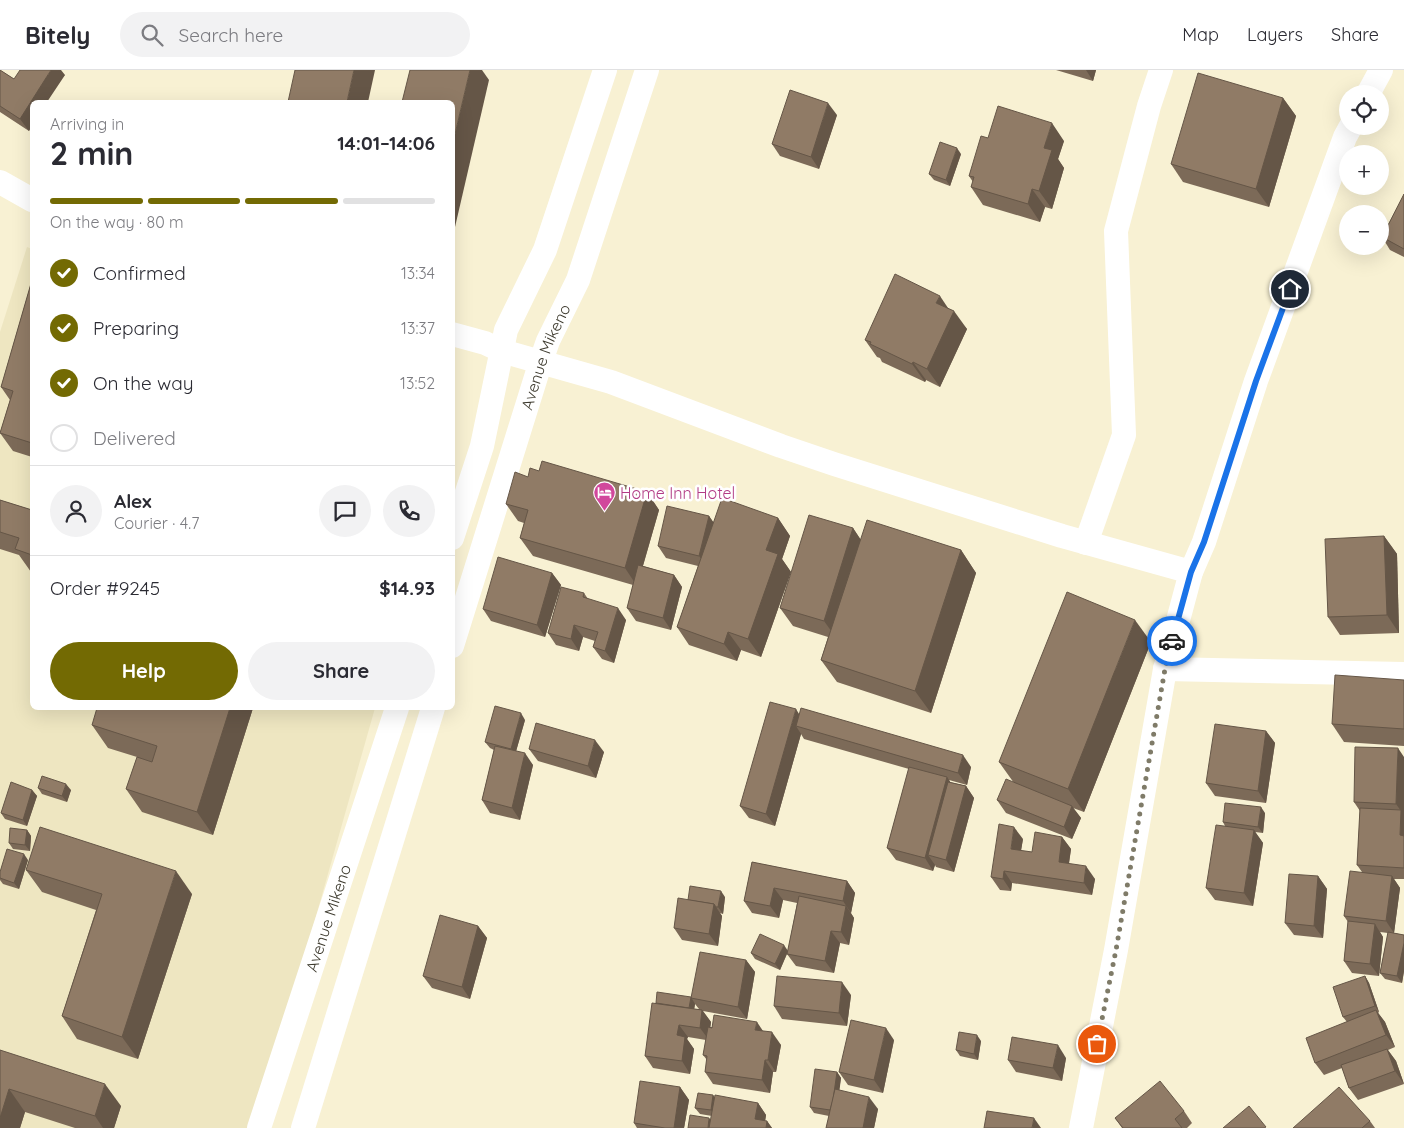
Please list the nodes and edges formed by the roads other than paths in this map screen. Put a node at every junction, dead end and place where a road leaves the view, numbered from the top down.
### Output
1 (605, 70) edge
2 (647, 70) edge
3 (1162, 70) edge
4 (1381, 70) edge
5 (1373, 85) edge
6 (1347, 135) edge
7 (0, 182) edge
8 (30, 199) edge
9 (455, 335) edge
10 (502, 351) junction
11 (541, 361) junction
12 (455, 529) edge
13 (1086, 543) junction
14 (1191, 572) junction
15 (455, 636) edge
16 (1165, 669) junction
17 (1404, 674) edge
18 (396, 710) edge
19 (433, 710) edge
20 (259, 1128) edge
21 (303, 1128) edge
22 (1081, 1128) edge

1 - 10 street
2 - 11 street, Avenue Mikeno
3 - 13 street
4 - 5 street
6 - 14 street
7 - 8 street
9 - 10 street
10 - 11 street
10 - 12 street
11 - 13 street
11 - 15 street, Avenue Mikeno
13 - 14 street
14 - 16 street
16 - 17 street
16 - 22 street
18 - 20 street, Avenue Mikeno
19 - 21 street

